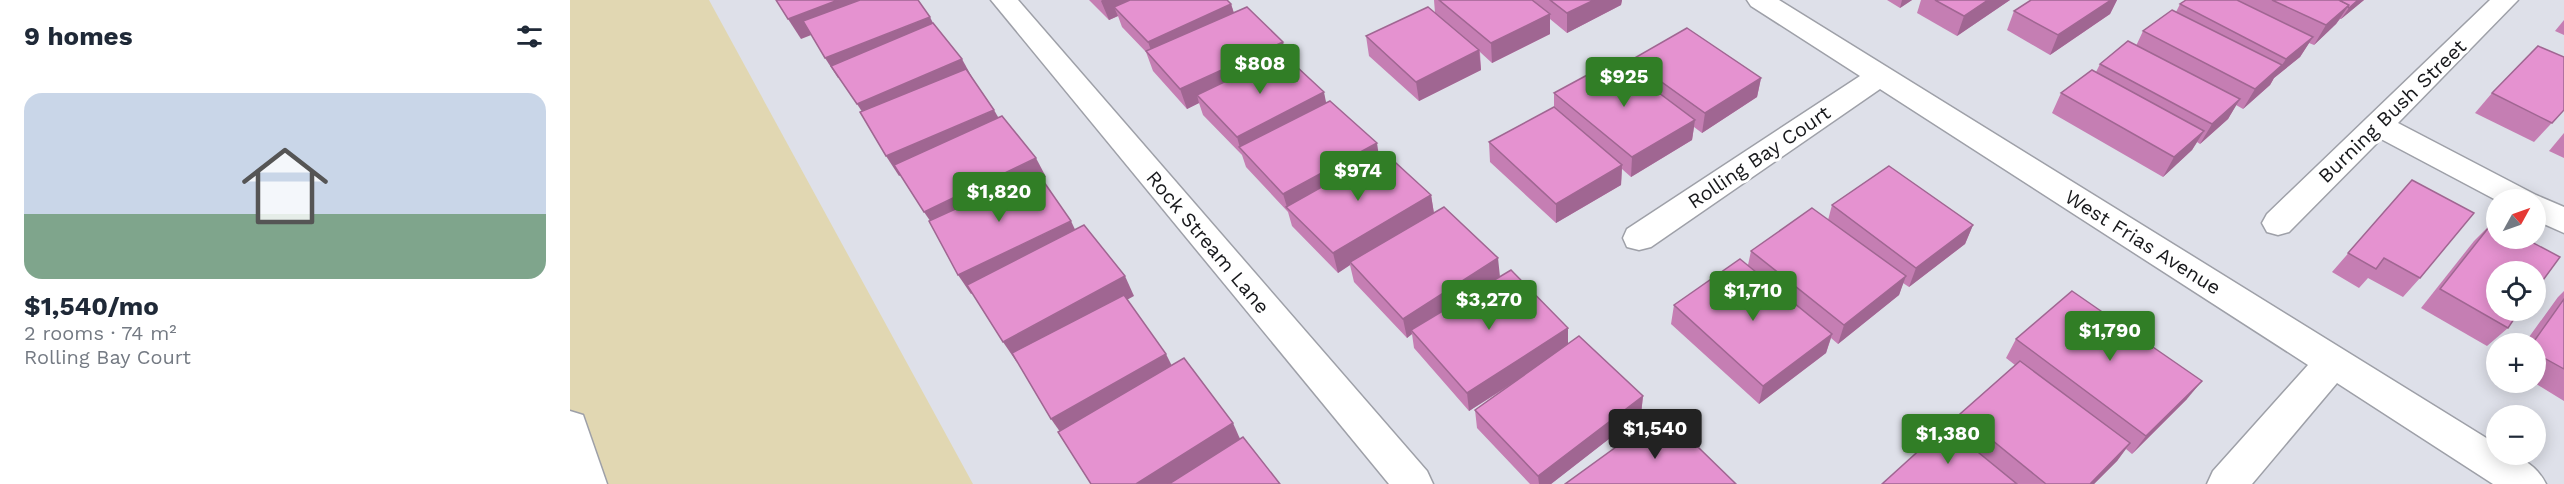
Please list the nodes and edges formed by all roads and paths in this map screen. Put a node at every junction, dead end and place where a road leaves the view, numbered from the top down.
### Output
1 (1004, 0) edge
2 (1760, 0) edge
3 (2505, 0) edge
4 (1880, 76) junction
5 (2378, 125) junction
6 (2502, 189) edge
7 (2546, 211) edge
8 (2564, 220) edge
9 (2278, 223) dead end
10 (1639, 238) dead end
11 (2333, 362) junction
12 (570, 427) edge
13 (587, 484) edge
14 (1413, 484) edge
15 (2227, 484) edge
16 (2526, 484) edge

1 - 14 street, Rock Stream Lane
2 - 4 street, West Frias Avenue
3 - 5 street, Burning Bush Street
4 - 10 street, Rolling Bay Court
4 - 11 street, West Frias Avenue
5 - 6 street
5 - 9 street, Burning Bush Street
7 - 8 street
11 - 15 street
11 - 16 street, West Frias Avenue
12 - 13 street

